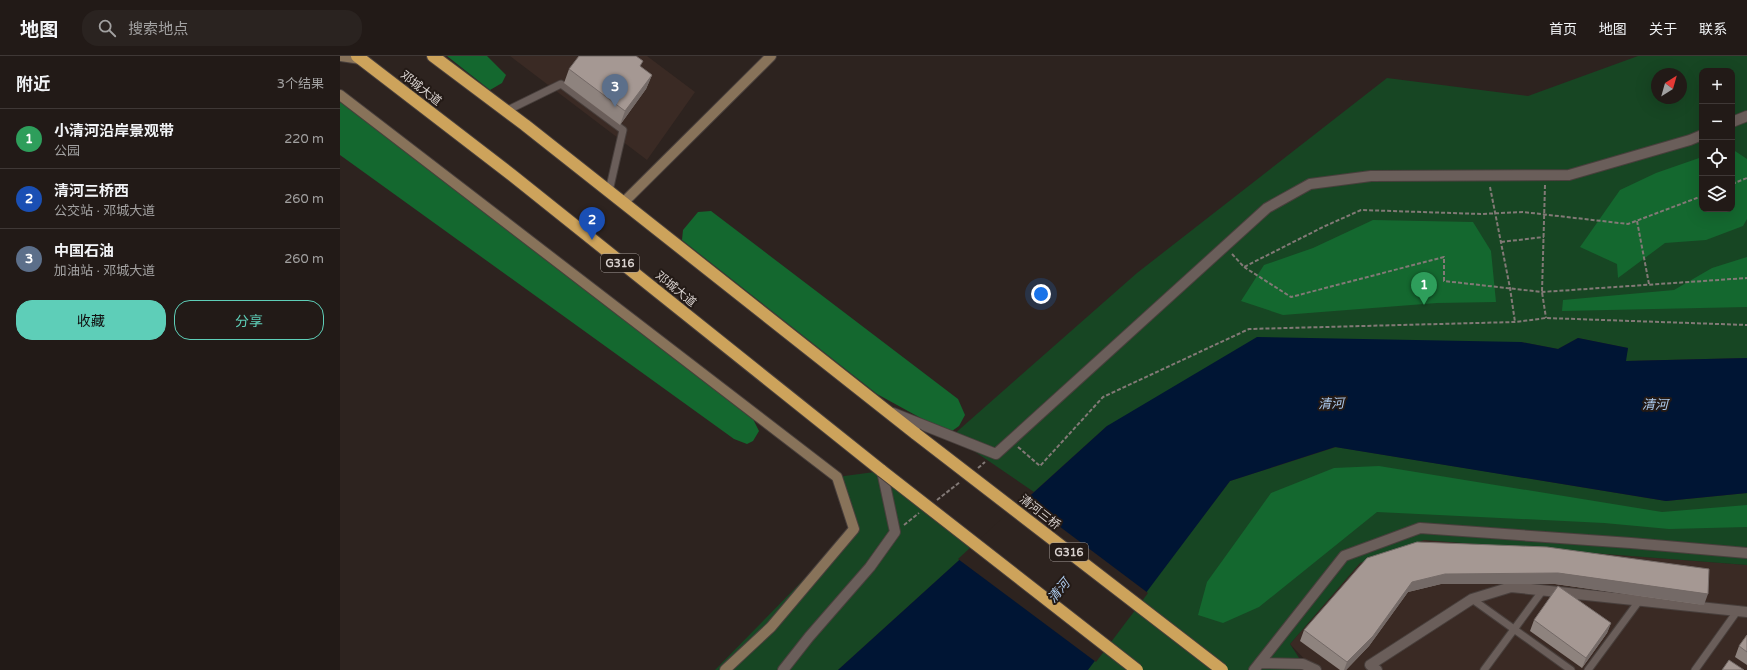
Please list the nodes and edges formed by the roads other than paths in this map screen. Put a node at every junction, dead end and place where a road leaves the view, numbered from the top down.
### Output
1 (340, 56) edge
2 (433, 56) edge
3 (771, 56) edge
4 (359, 57) edge
5 (340, 95) edge
6 (506, 111) junction
7 (1747, 116) edge
8 (1735, 121) edge
9 (1699, 136) edge
10 (609, 192) junction
11 (623, 203) junction
12 (884, 410) junction
13 (882, 471) junction
14 (1747, 553) edge
15 (1543, 590) junction
16 (1472, 599) junction
17 (1640, 601) junction
18 (1742, 611) edge
19 (771, 627) junction
20 (1514, 629) junction
21 (1257, 667) edge
22 (1370, 668) edge
23 (716, 670) edge
24 (725, 670) edge
25 (783, 670) edge
26 (1137, 670) edge
27 (1222, 670) edge
28 (1316, 670) edge
29 (1484, 670) edge
30 (1571, 670) edge
31 (1588, 670) edge
32 (1695, 670) edge

1 - 4 street
2 - 6 highway, G316
3 - 11 street
4 - 13 highway, 邓城大道 / G316
5 - 19 street
6 - 10 highway, G316
6 - 10 lane
7 - 8 street
9 - 12 street
10 - 11 highway, G316
11 - 12 highway, G316
12 - 27 highway, 清河三桥 / G316, bridge
13 - 25 street
13 - 26 highway, G316, bridge
14 - 21 street
15 - 16 street
15 - 17 street
15 - 20 lane
16 - 20 lane
16 - 22 street
17 - 18 street
17 - 31 lane
18 - 32 lane
19 - 23 street
19 - 24 street
20 - 29 lane
20 - 30 lane
21 - 28 street

